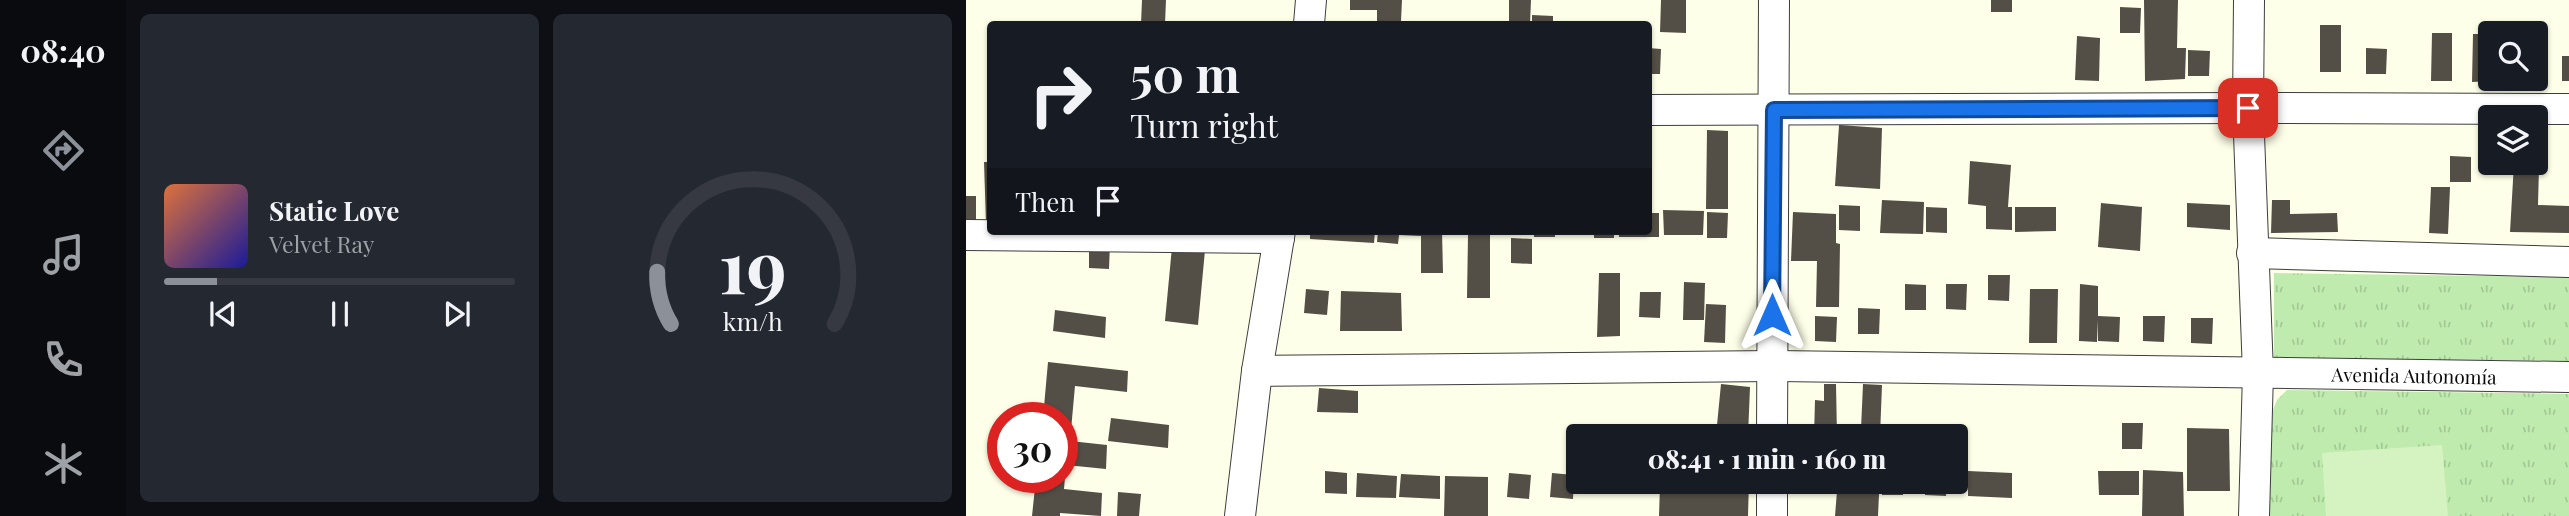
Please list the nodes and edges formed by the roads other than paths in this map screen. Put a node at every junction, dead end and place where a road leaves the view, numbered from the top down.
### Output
1 (1311, 0) edge
2 (1774, 0) edge
3 (2249, 0) edge
4 (1309, 21) edge
5 (2248, 108) junction
6 (2569, 109) edge
7 (1652, 110) edge
8 (1774, 110) junction
9 (966, 235) edge
10 (1279, 235) edge
11 (2252, 253) junction
12 (2569, 262) edge
13 (1772, 366) junction
14 (1258, 371) junction
15 (2258, 373) junction
16 (2569, 377) edge
17 (1772, 424) edge
18 (1772, 494) edge
19 (1240, 516) edge
20 (1772, 516) edge
21 (2254, 516) edge

1 - 4 street
2 - 8 street
3 - 5 street
5 - 6 street
5 - 8 street
5 - 11 street
7 - 8 street
8 - 13 street
9 - 10 street
10 - 14 street
11 - 12 street
11 - 15 street
13 - 14 street, Avenida Autonomía
13 - 15 street, Avenida Autonomía
13 - 17 street
14 - 19 street
15 - 16 street, Avenida Autonomía
15 - 21 street
18 - 20 street

